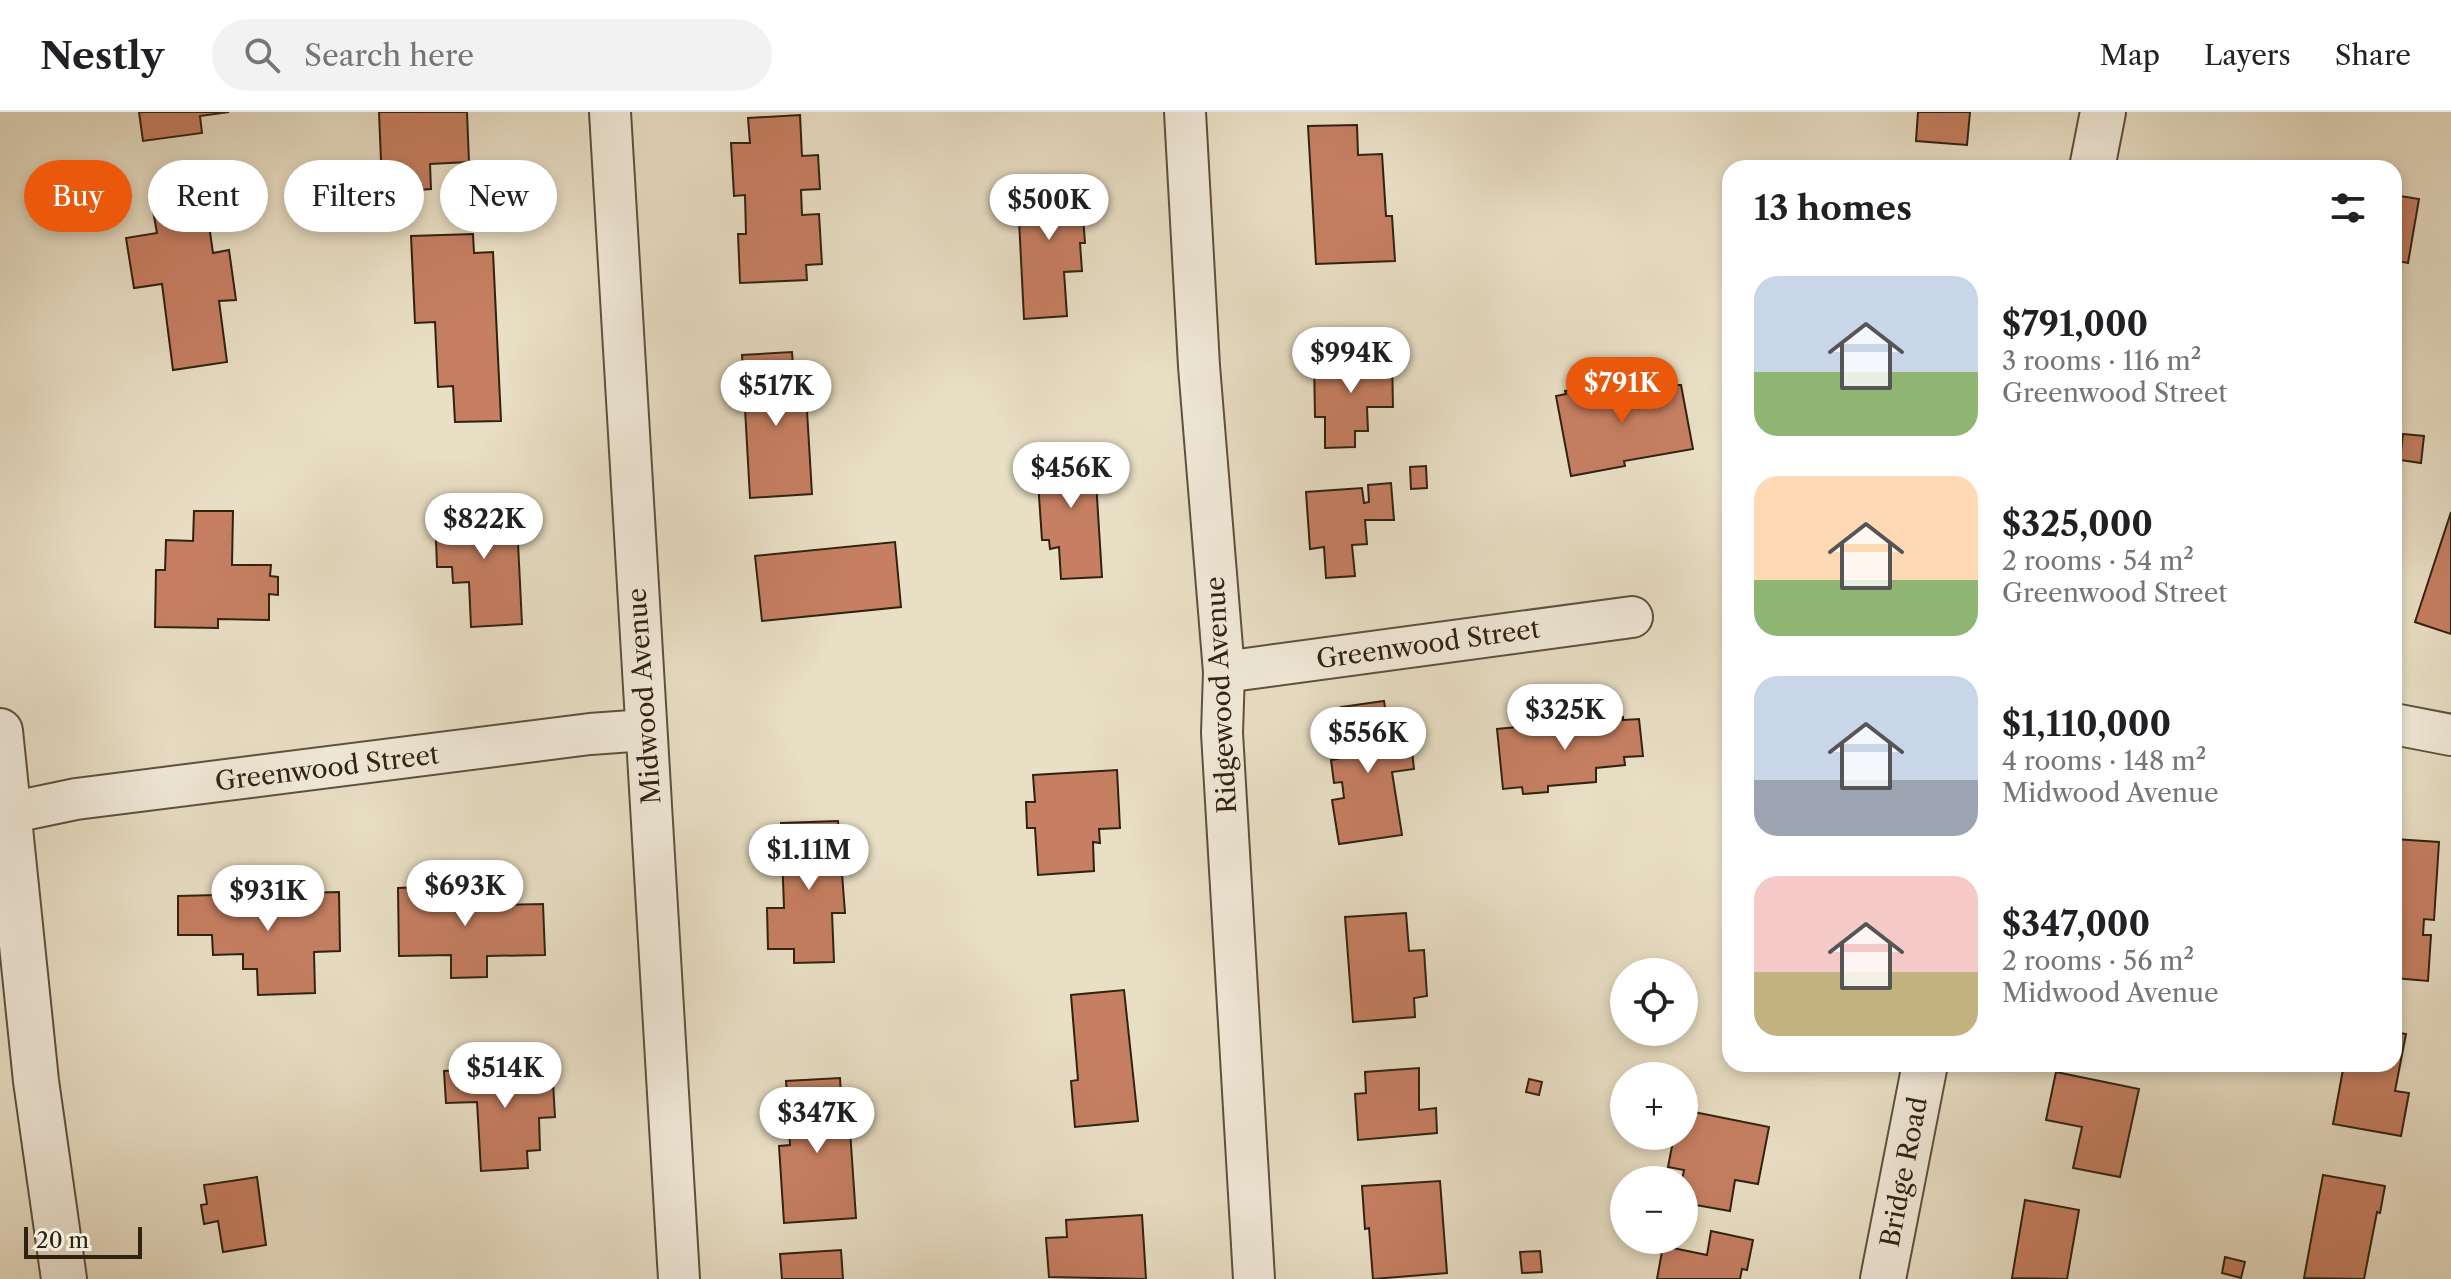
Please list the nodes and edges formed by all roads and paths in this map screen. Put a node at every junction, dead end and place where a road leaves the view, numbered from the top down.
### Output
1 (610, 112) edge
2 (1185, 112) edge
3 (2103, 112) edge
4 (2094, 160) edge
5 (1632, 617) dead end
6 (1224, 672) junction
7 (2402, 726) edge
8 (646, 730) junction
9 (0, 731) edge
10 (2451, 735) edge
11 (9, 813) junction
12 (1923, 1072) edge
13 (64, 1279) edge
14 (679, 1279) edge
15 (1254, 1279) edge
16 (1883, 1279) edge

1 - 8 street, Midwood Avenue
2 - 6 street, Ridgewood Avenue
3 - 4 street
5 - 6 street, Greenwood Street
6 - 15 street, Ridgewood Avenue
7 - 10 street
8 - 11 street, Greenwood Street
8 - 14 street, Midwood Avenue
9 - 11 street
11 - 13 street
12 - 16 street, Bridge Road

